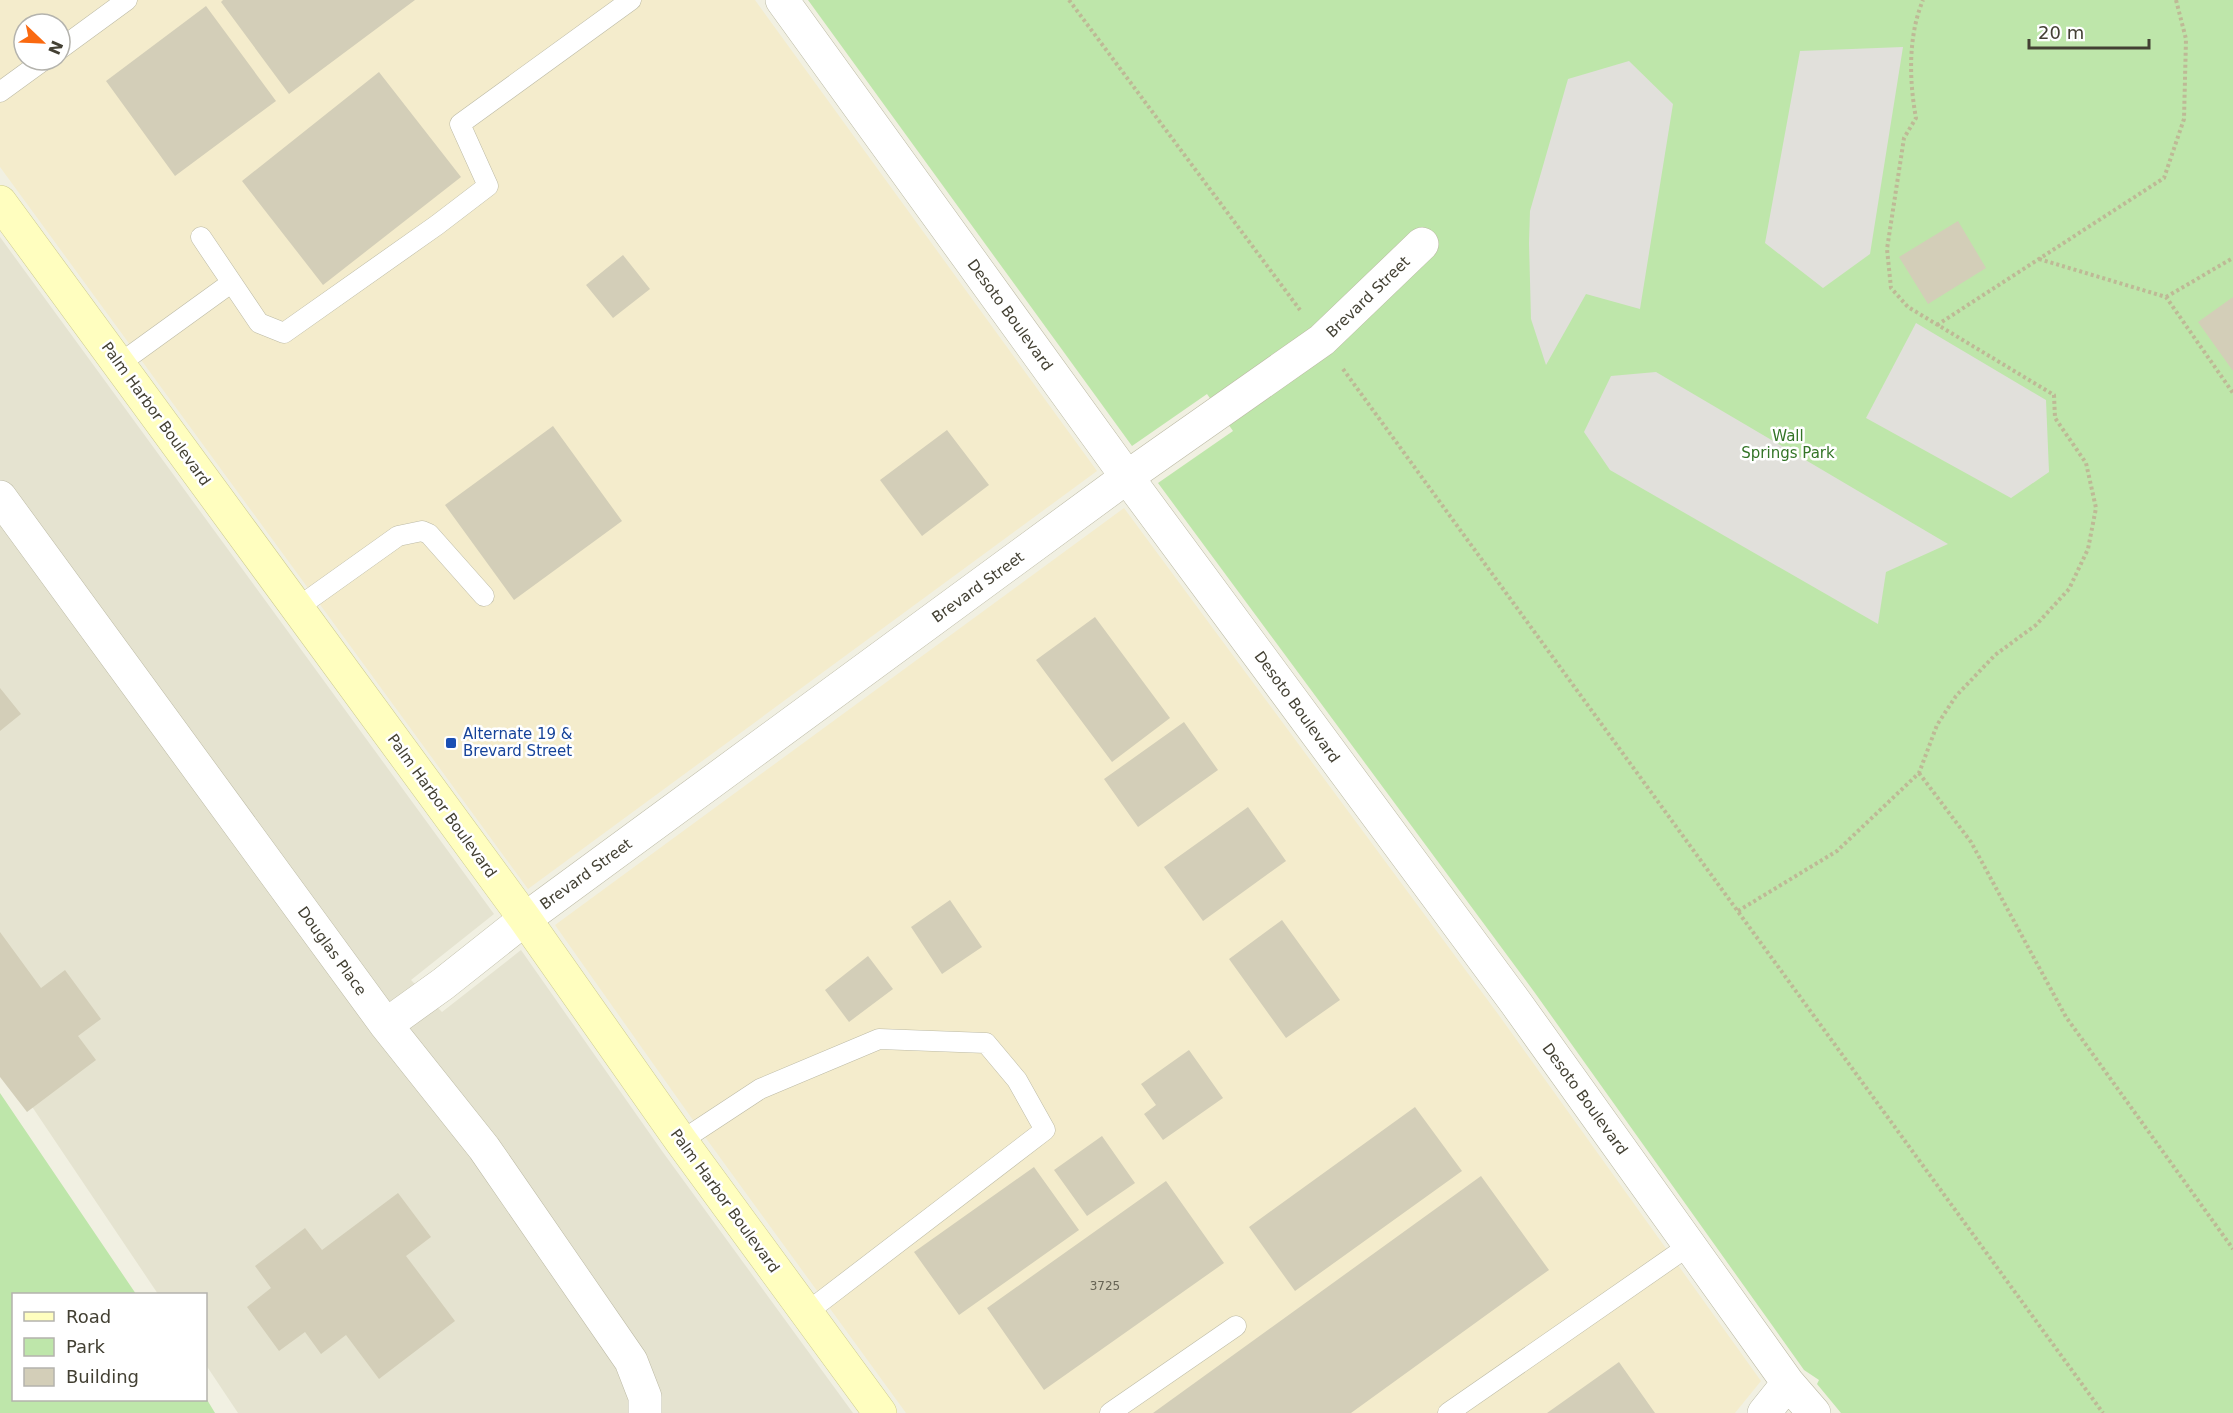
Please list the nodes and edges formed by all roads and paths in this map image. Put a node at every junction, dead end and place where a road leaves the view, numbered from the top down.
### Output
1 (127, 0) edge
2 (631, 0) edge
3 (782, 0) edge
4 (1069, 0) edge
5 (1923, 0) edge
6 (2176, 0) edge
7 (72, 40) edge
8 (28, 72) edge
9 (0, 92) edge
10 (0, 202) edge
11 (201, 237) dead end
12 (1422, 244) dead end
13 (2233, 258) edge
14 (2038, 259) junction
15 (231, 283) junction
16 (2166, 297) junction
17 (1937, 324) junction
18 (1323, 340) junction
19 (119, 364) junction
20 (2233, 393) edge
21 (1127, 477) junction
22 (0, 497) edge
23 (484, 596) dead end
24 (297, 608) junction
25 (1919, 774) junction
26 (1738, 911) junction
27 (525, 919) junction
28 (386, 1025) junction
29 (681, 1141) junction
30 (1690, 1245) junction
31 (2233, 1249) edge
32 (806, 1312) junction
33 (1236, 1326) dead end
34 (1788, 1383) junction
35 (645, 1413) edge
36 (880, 1413) edge
37 (1110, 1413) edge
38 (1448, 1413) edge
39 (1764, 1413) edge
40 (1814, 1413) edge
41 (2103, 1413) edge

1 - 7 lane
2 - 15 lane
3 - 21 street, Desoto Boulevard
4 - 18 path
5 - 17 path
6 - 14 path
8 - 9 lane
10 - 19 main road, Palm Harbor Boulevard
11 - 15 lane
12 - 18 street, Brevard Street
13 - 16 path
14 - 16 path
14 - 17 path
15 - 19 lane
16 - 20 path
17 - 25 path
18 - 21 street, Brevard Street
18 - 26 path
19 - 24 main road, Palm Harbor Boulevard
21 - 27 street, Brevard Street
21 - 30 street, Desoto Boulevard
22 - 28 street, Douglas Place
23 - 24 lane
24 - 27 main road, Palm Harbor Boulevard
25 - 26 path
25 - 31 path
26 - 41 path
27 - 28 street, Brevard Street
27 - 29 main road, Palm Harbor Boulevard
28 - 35 street, Douglas Place
29 - 32 main road, Palm Harbor Boulevard
29 - 32 lane
30 - 34 street, Desoto Boulevard
30 - 38 lane
32 - 36 main road, Palm Harbor Boulevard
33 - 37 lane
34 - 39 street
34 - 40 street, Desoto Boulevard

